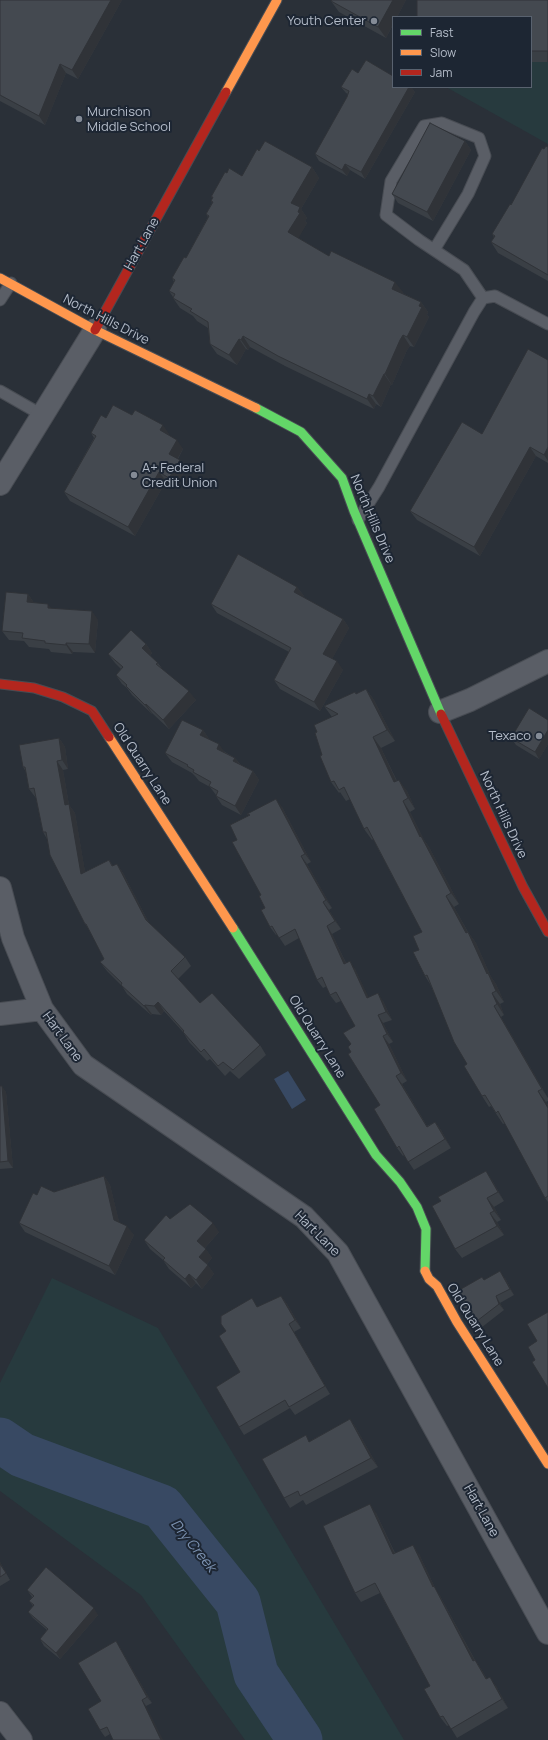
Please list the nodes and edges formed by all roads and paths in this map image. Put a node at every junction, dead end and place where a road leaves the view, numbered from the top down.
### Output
1 (277, 0) edge
2 (434, 250) junction
3 (0, 278) edge
4 (11, 283) junction
5 (483, 298) junction
6 (0, 300) edge
7 (548, 324) edge
8 (95, 330) junction
9 (0, 391) edge
10 (42, 415) junction
11 (0, 484) edge
12 (358, 520) junction
13 (548, 661) edge
14 (0, 684) edge
15 (440, 712) junction
16 (0, 888) edge
17 (548, 932) edge
18 (42, 1009) junction
19 (0, 1014) edge
20 (548, 1464) edge
21 (548, 1633) edge
22 (0, 1713) edge
23 (21, 1740) edge

1 - 8 street, Hart Lane
2 - 2 lane
2 - 5 lane
3 - 4 street, North Hills Drive
4 - 6 lane
4 - 8 street, North Hills Drive
5 - 7 lane
5 - 12 lane
8 - 10 street, Hart Lane
8 - 12 street, North Hills Drive
9 - 10 lane
10 - 11 street, Hart Lane
12 - 15 street, North Hills Drive
13 - 15 street
14 - 20 street, Old Quarry Lane
15 - 17 street, North Hills Drive
16 - 18 street, Hart Lane
18 - 19 street
18 - 21 street, Hart Lane
22 - 23 street

